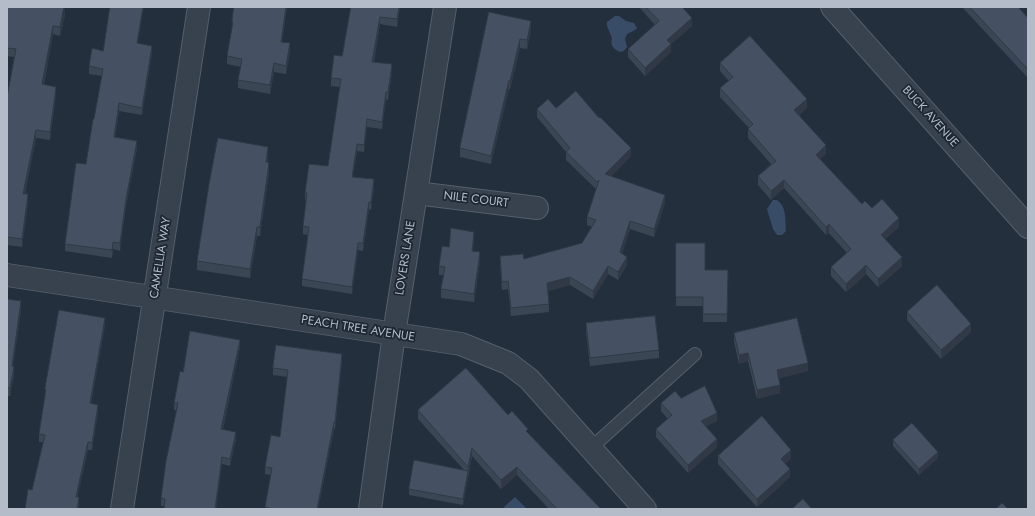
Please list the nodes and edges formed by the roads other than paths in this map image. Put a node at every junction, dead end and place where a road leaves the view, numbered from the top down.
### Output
1 (199, 7) edge
2 (444, 7) edge
3 (832, 7) edge
4 (416, 193) junction
5 (537, 208) dead end
6 (1028, 227) edge
7 (7, 275) edge
8 (155, 298) junction
9 (394, 334) junction
10 (695, 354) dead end
11 (590, 449) junction
12 (122, 509) edge
13 (370, 509) edge
14 (645, 509) edge

1 - 8 street, CAMELLIA WAY
2 - 4 street, LOVERS LANE
3 - 6 street, BUCK AVENUE
4 - 5 street, NILE COURT
4 - 9 street, LOVERS LANE
7 - 8 street, PEACH TREE AVENUE
8 - 9 street, PEACH TREE AVENUE
8 - 12 street, CAMELLIA WAY
9 - 11 street, PEACH TREE AVENUE
9 - 13 street, LOVERS LANE
10 - 11 lane
11 - 14 street, PEACH TREE AVENUE

